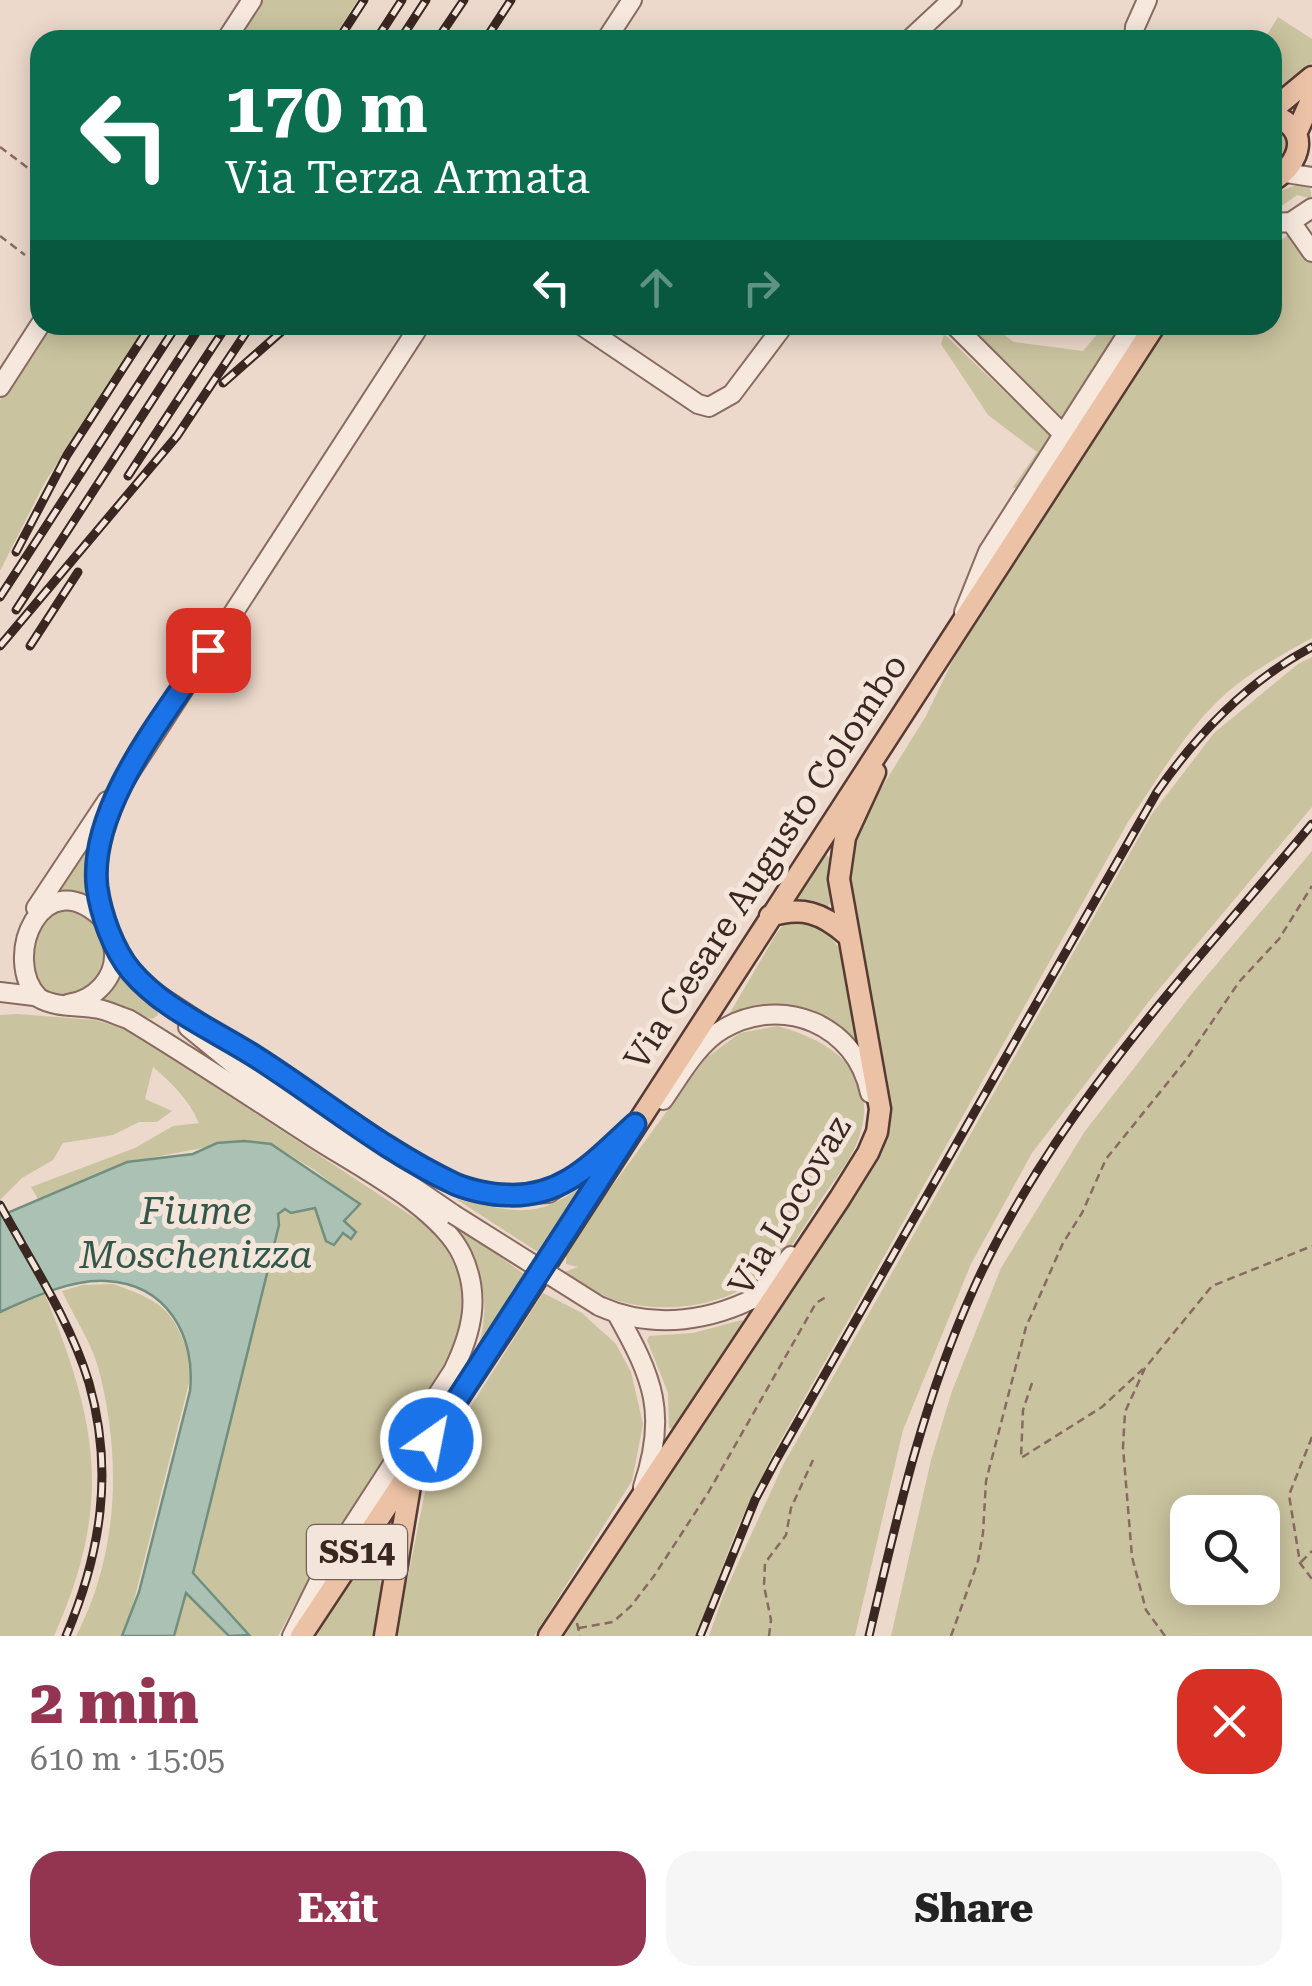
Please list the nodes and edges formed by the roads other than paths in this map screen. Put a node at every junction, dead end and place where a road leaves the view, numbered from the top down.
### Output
1 (252, 0) edge
2 (632, 0) edge
3 (952, 0) edge
4 (1147, 0) edge
5 (232, 30) edge
6 (612, 30) edge
7 (920, 30) edge
8 (1135, 30) edge
9 (1312, 76) edge
10 (1312, 98) edge
11 (1282, 103) edge
12 (1282, 119) edge
13 (1302, 144) edge
14 (1282, 173) edge
15 (1282, 178) edge
16 (1312, 178) edge
17 (1312, 208) edge
18 (1282, 222) edge
19 (1312, 252) edge
20 (34, 335) edge
21 (414, 335) edge
22 (596, 335) edge
23 (776, 335) edge
24 (964, 335) edge
25 (1126, 335) edge
26 (1148, 335) edge
27 (0, 387) edge
28 (1062, 433) junction
29 (960, 624) junction
30 (907, 705) junction
31 (121, 786) junction
32 (36, 908) junction
33 (770, 916) junction
34 (105, 921) junction
35 (846, 934) junction
36 (115, 946) junction
37 (146, 987) junction
38 (0, 992) edge
39 (35, 996) junction
40 (63, 1004) junction
41 (128, 1019) junction
42 (232, 1063) junction
43 (635, 1124) junction
44 (619, 1150) junction
45 (786, 1280) junction
46 (756, 1298) junction
47 (608, 1310) junction
48 (413, 1468) junction
49 (639, 1498) junction
50 (292, 1636) edge
51 (301, 1636) edge
52 (385, 1636) edge
53 (550, 1636) edge

1 - 5 street
2 - 6 street
3 - 7 street
4 - 8 street
9 - 11 main road
10 - 13 main road
12 - 13 main road
13 - 14 main road
15 - 16 street
17 - 18 street
18 - 19 street
20 - 27 street
21 - 31 street
22 - 23 street
24 - 28 street
25 - 28 street
26 - 29 main road, Via Cesare Augusto Colombo
28 - 29 street
29 - 30 main road, Via Cesare Augusto Colombo
30 - 33 main road, Via Cesare Augusto Colombo
30 - 35 main road, Via Locovaz
31 - 32 street
31 - 34 street
32 - 34 street
32 - 39 street
33 - 35 main road
33 - 43 main road, Via Cesare Augusto Colombo
34 - 36 street
35 - 45 main road, Via Locovaz
36 - 37 street
36 - 40 street
37 - 42 street
37 - 43 street
38 - 39 street
39 - 40 street
40 - 41 street
41 - 42 street
41 - 50 street
42 - 47 street, bridge
43 - 44 main road, Via Cesare Augusto Colombo
44 - 46 street, Via Locovaz
44 - 48 main road, Via Cesare Augusto Colombo / SS14
45 - 46 street
45 - 49 main road, Via Locovaz
46 - 47 street
47 - 49 street
48 - 51 main road, Via Cesare Augusto Colombo / SS14
48 - 52 main road
49 - 53 main road, Via Locovaz

